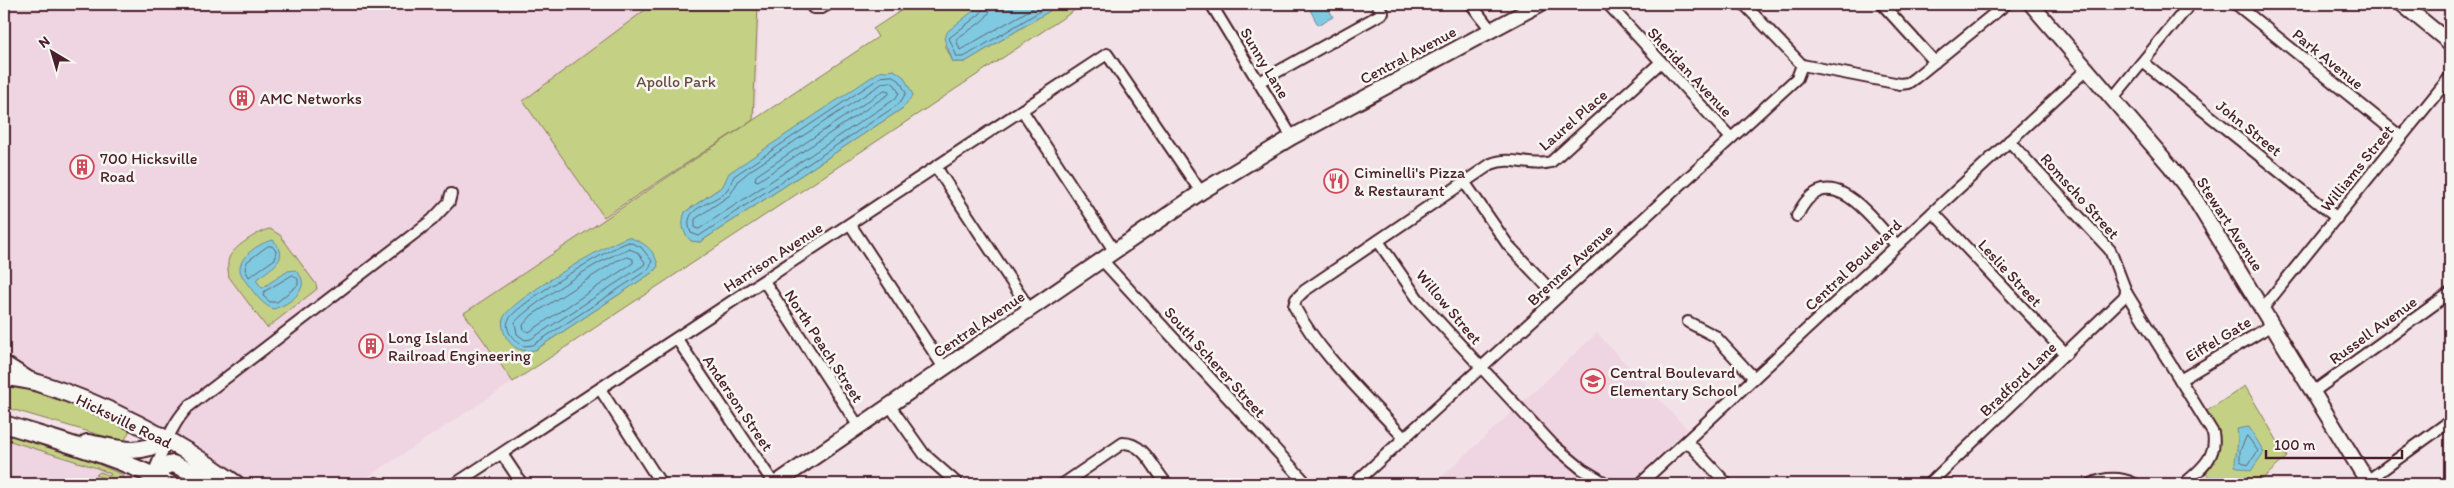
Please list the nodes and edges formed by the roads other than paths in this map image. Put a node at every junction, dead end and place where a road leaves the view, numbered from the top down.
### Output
1 (810, 4) edge
2 (829, 4) edge
3 (1213, 4) edge
4 (1377, 4) edge
5 (1470, 4) edge
6 (1540, 4) edge
7 (1608, 4) edge
8 (1744, 4) edge
9 (1882, 4) edge
10 (2006, 4) edge
11 (2031, 4) edge
12 (2190, 4) edge
13 (2236, 4) edge
14 (2402, 4) edge
15 (1491, 30) junction
16 (2450, 43) edge
17 (1661, 62) junction
18 (1935, 62) junction
19 (2143, 62) junction
20 (1802, 65) junction
21 (2087, 69) junction
22 (2450, 77) edge
23 (1259, 82) junction
24 (2112, 99) junction
25 (1022, 110) junction
26 (1292, 137) junction
27 (2401, 137) junction
28 (1731, 138) junction
29 (2009, 141) junction
30 (936, 167) junction
31 (1465, 183) junction
32 (1202, 192) junction
33 (451, 194) dead end
34 (1933, 212) junction
35 (1797, 216) dead end
36 (2337, 218) junction
37 (850, 224) junction
38 (1378, 241) junction
39 (1896, 245) junction
40 (1112, 247) junction
41 (1102, 260) junction
42 (764, 281) junction
43 (2450, 293) edge
44 (2128, 294) junction
45 (1557, 297) junction
46 (2262, 308) junction
47 (1030, 310) junction
48 (1688, 322) dead end
49 (2272, 324) junction
50 (677, 338) junction
51 (2066, 354) junction
52 (4, 361) edge
53 (944, 368) junction
54 (1481, 368) junction
55 (4, 376) edge
56 (1754, 378) junction
57 (2180, 380) junction
58 (36, 382) junction
59 (600, 389) junction
60 (2313, 392) junction
61 (890, 406) junction
62 (4, 416) edge
63 (2450, 420) edge
64 (4, 424) edge
65 (859, 427) junction
66 (50, 438) junction
67 (1404, 438) junction
68 (166, 440) junction
69 (1687, 441) junction
70 (502, 454) junction
71 (151, 480) edge
72 (782, 482) edge
73 (2368, 482) edge
74 (170, 484) edge
75 (222, 484) edge
76 (236, 484) edge
77 (455, 484) edge
78 (522, 484) edge
79 (661, 484) edge
80 (958, 484) edge
81 (1062, 484) edge
82 (1167, 484) edge
83 (1307, 484) edge
84 (1354, 484) edge
85 (1607, 484) edge
86 (1640, 484) edge
87 (1727, 484) edge
88 (1928, 484) edge
89 (2091, 484) edge
90 (2136, 484) edge
91 (2184, 484) edge

1 - 2 street
3 - 23 street, Sunny Lane
4 - 23 street
5 - 15 street
6 - 15 main road, Central Avenue
7 - 17 street, Sheridan Avenue
8 - 20 street
9 - 18 street
10 - 18 street
11 - 21 main road, Stewart Avenue
12 - 19 street
13 - 27 street, Park Avenue
14 - 16 main road
15 - 26 main road, Central Avenue
17 - 28 street, Sheridan Avenue
17 - 31 street, Laurel Place
18 - 20 street
19 - 24 street
19 - 36 street, John Street
20 - 28 street, Brenner Avenue
21 - 24 main road, Stewart Avenue
21 - 29 street, Central Boulevard
22 - 27 street, Williams Street
23 - 26 street, Sunny Lane
24 - 46 main road, Stewart Avenue
25 - 30 street, Harrison Avenue
25 - 32 street, Harrison Avenue
25 - 40 street
26 - 32 main road, Central Avenue
27 - 36 street, Williams Street
28 - 45 street, Brenner Avenue
29 - 34 street, Central Boulevard
29 - 44 street, Romscho Street
30 - 37 street, Harrison Avenue
30 - 47 street
31 - 38 street, Laurel Place
31 - 45 street
32 - 40 main road, Central Avenue
33 - 68 street
34 - 39 street, Central Boulevard
34 - 51 street, Leslie Street
35 - 39 street
36 - 46 street, Williams Street
37 - 42 street, Harrison Avenue
37 - 53 street
38 - 54 street, Willow Street
38 - 67 street, Laurel Place
39 - 56 street, Central Boulevard
40 - 41 main road, Central Avenue
41 - 47 main road, Central Avenue
41 - 83 street, South Scherer Street
42 - 50 street, Harrison Avenue
42 - 65 street, North Peach Street
43 - 60 street, Russell Avenue
44 - 51 street, Bradford Lane
44 - 57 street, Romscho Street
45 - 54 street, Brenner Avenue
46 - 49 main road, Stewart Avenue
47 - 53 main road, Central Avenue
48 - 56 street
49 - 57 street, Eiffel Gate
49 - 60 main road, Stewart Avenue
50 - 59 street, Harrison Avenue
50 - 72 street, Anderson Street
51 - 88 street, Bradford Lane
52 - 58 street
53 - 61 main road, Central Avenue
54 - 67 street, Brenner Avenue
54 - 85 street
55 - 58 main road, Hicksville Road
56 - 69 street, Central Boulevard
57 - 91 street, Romscho Street
58 - 68 main road, Hicksville Road
59 - 70 street, Harrison Avenue
59 - 79 street
60 - 73 main road, Stewart Avenue
61 - 65 main road, Central Avenue
61 - 80 street
62 - 66 street
63 - 73 street
64 - 66 main road
65 - 72 main road, Central Avenue
66 - 68 main road
66 - 71 main road
67 - 84 street, Brenner Avenue
68 - 71 street
68 - 76 main road, Hicksville Road
69 - 86 street, Central Boulevard
69 - 87 street
70 - 77 street, Harrison Avenue
70 - 78 street
71 - 74 main road
71 - 75 main road
81 - 82 street
89 - 90 street

